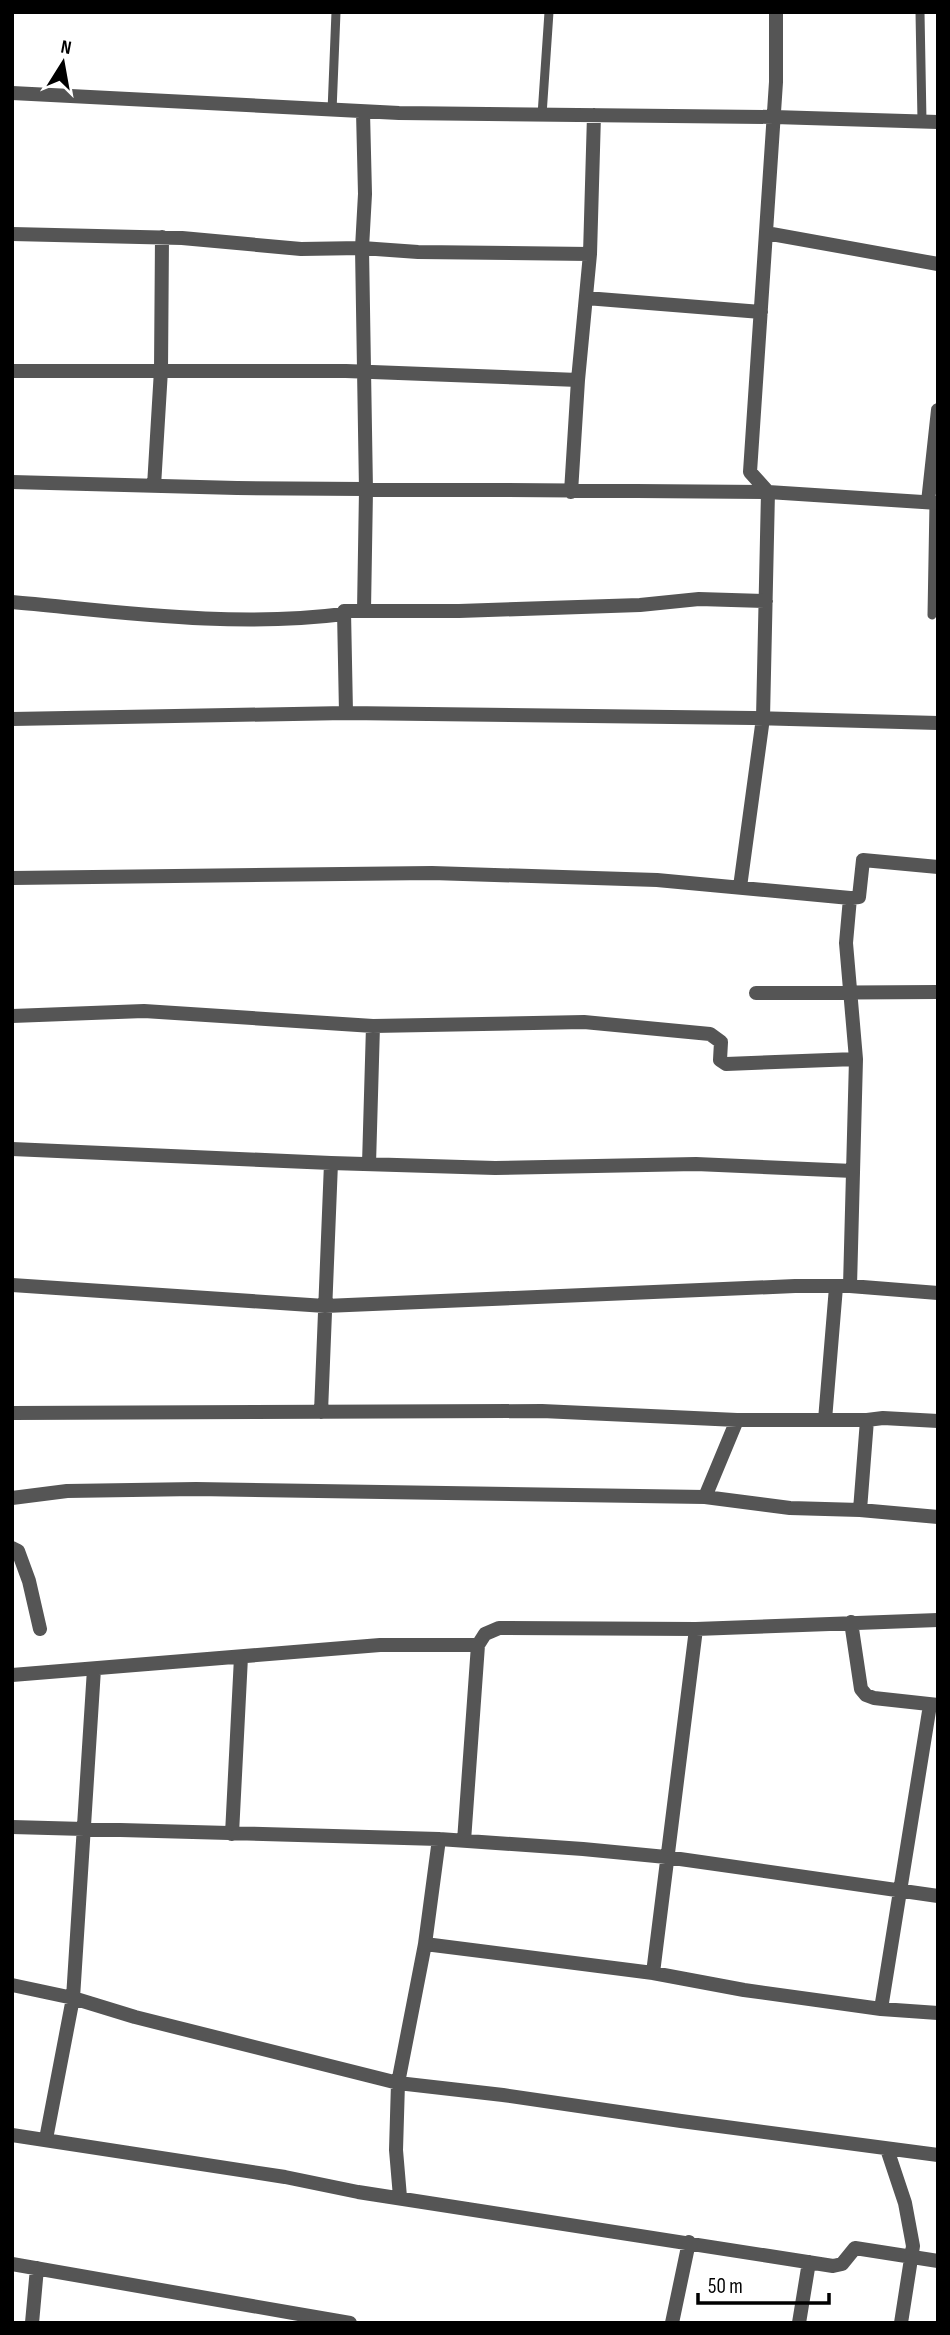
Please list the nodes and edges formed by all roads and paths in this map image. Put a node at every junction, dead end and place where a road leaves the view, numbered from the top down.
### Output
1 (336, 12) edge
2 (550, 12) edge
3 (776, 12) edge
4 (920, 12) edge
5 (12, 93) edge
6 (332, 111) junction
7 (363, 112) junction
8 (542, 115) junction
9 (594, 115) junction
10 (774, 117) junction
11 (922, 121) junction
12 (938, 122) edge
13 (766, 233) junction
14 (12, 234) edge
15 (162, 237) junction
16 (362, 248) junction
17 (590, 254) junction
18 (938, 264) edge
19 (586, 298) junction
20 (761, 312) junction
21 (161, 370) junction
22 (12, 371) edge
23 (365, 372) junction
24 (578, 380) junction
25 (938, 410) edge
26 (12, 482) edge
27 (154, 486) junction
28 (366, 490) junction
29 (571, 492) junction
30 (768, 492) junction
31 (933, 503) edge
32 (766, 601) junction
33 (12, 602) edge
34 (363, 611) junction
35 (344, 614) junction
36 (932, 615) dead end
37 (346, 713) junction
38 (763, 718) junction
39 (12, 719) edge
40 (938, 723) edge
41 (938, 867) edge
42 (12, 878) edge
43 (740, 887) junction
44 (850, 898) junction
45 (938, 992) edge
46 (756, 993) dead end
47 (850, 993) junction
48 (12, 1016) edge
49 (373, 1026) junction
50 (856, 1059) junction
51 (12, 1149) edge
52 (331, 1163) junction
53 (369, 1164) junction
54 (853, 1171) junction
55 (12, 1285) edge
56 (843, 1287) junction
57 (938, 1293) edge
58 (326, 1306) junction
59 (321, 1412) junction
60 (12, 1413) edge
61 (737, 1420) junction
62 (825, 1420) junction
63 (867, 1420) junction
64 (938, 1421) edge
65 (705, 1497) junction
66 (12, 1498) edge
67 (860, 1510) junction
68 (938, 1517) edge
69 (12, 1548) edge
70 (938, 1620) edge
71 (851, 1622) junction
72 (40, 1629) dead end
73 (696, 1629) junction
74 (478, 1645) junction
75 (241, 1657) junction
76 (94, 1669) junction
77 (12, 1675) edge
78 (934, 1705) edge
79 (12, 1827) edge
80 (82, 1828) junction
81 (232, 1834) junction
82 (439, 1839) junction
83 (464, 1841) junction
84 (666, 1857) junction
85 (899, 1892) junction
86 (938, 1896) edge
87 (425, 1944) junction
88 (653, 1973) junction
89 (12, 1984) edge
90 (73, 1998) junction
91 (881, 2009) junction
92 (938, 2013) edge
93 (398, 2083) junction
94 (12, 2135) edge
95 (46, 2139) junction
96 (887, 2149) junction
97 (938, 2155) edge
98 (400, 2197) junction
99 (689, 2242) junction
100 (912, 2256) junction
101 (938, 2261) edge
102 (809, 2262) junction
103 (12, 2264) edge
104 (37, 2268) junction
105 (274, 2317) edge
106 (32, 2323) edge
107 (350, 2323) edge
108 (672, 2323) edge
109 (799, 2323) edge
110 (901, 2323) edge

1 - 6 lane
2 - 8 lane
3 - 10 street
4 - 11 lane
5 - 6 street
6 - 7 street
7 - 8 street
7 - 16 street
8 - 9 street
9 - 10 street
9 - 17 street
10 - 11 street
10 - 13 street
11 - 12 street
13 - 18 street
13 - 20 street
14 - 15 street
15 - 16 street
15 - 21 street
16 - 17 street
16 - 23 street
17 - 19 street
19 - 20 street
19 - 24 street
20 - 30 street
21 - 22 street
21 - 23 street
21 - 27 street
23 - 24 street
23 - 28 street
24 - 29 street
25 - 31 street
26 - 27 street
27 - 28 street
28 - 29 street
28 - 34 street
29 - 30 street
30 - 31 street
30 - 32 street
31 - 36 lane
32 - 34 street
32 - 38 street
33 - 35 street
34 - 35 street
35 - 37 street
37 - 38 street
37 - 39 street
38 - 40 street
38 - 43 street
41 - 44 street
42 - 43 street
43 - 44 street
44 - 47 street
45 - 47 street
46 - 47 street
47 - 50 street
48 - 49 street
49 - 50 street
49 - 53 street
50 - 54 street
51 - 52 street
52 - 53 street
52 - 58 street
53 - 54 street
54 - 56 street
55 - 58 street
56 - 57 street
56 - 58 street
56 - 62 street
58 - 59 street
59 - 60 street
59 - 61 street
61 - 62 street
61 - 65 street
62 - 63 street
63 - 64 street
63 - 67 street
65 - 66 street
65 - 67 street
67 - 68 street
69 - 72 street
70 - 71 street
71 - 73 street
71 - 78 street
73 - 74 street
73 - 84 street
74 - 75 street
74 - 83 street
75 - 76 street
75 - 81 street
76 - 77 street
76 - 80 street
78 - 85 street
79 - 80 street
80 - 81 street
80 - 90 street
81 - 82 street
82 - 83 street
82 - 87 street
83 - 84 street
84 - 85 street
84 - 88 street
85 - 86 street
85 - 91 street
87 - 88 street
87 - 93 street
88 - 91 street
89 - 90 street
90 - 93 street
90 - 95 street
91 - 92 street
93 - 96 street
93 - 98 street
94 - 95 street
95 - 98 street
96 - 97 street
96 - 100 street
98 - 99 street
99 - 102 street
99 - 108 street
100 - 101 street
100 - 102 street
100 - 110 street
102 - 109 street
103 - 104 street
104 - 105 street
104 - 106 street
105 - 107 street

